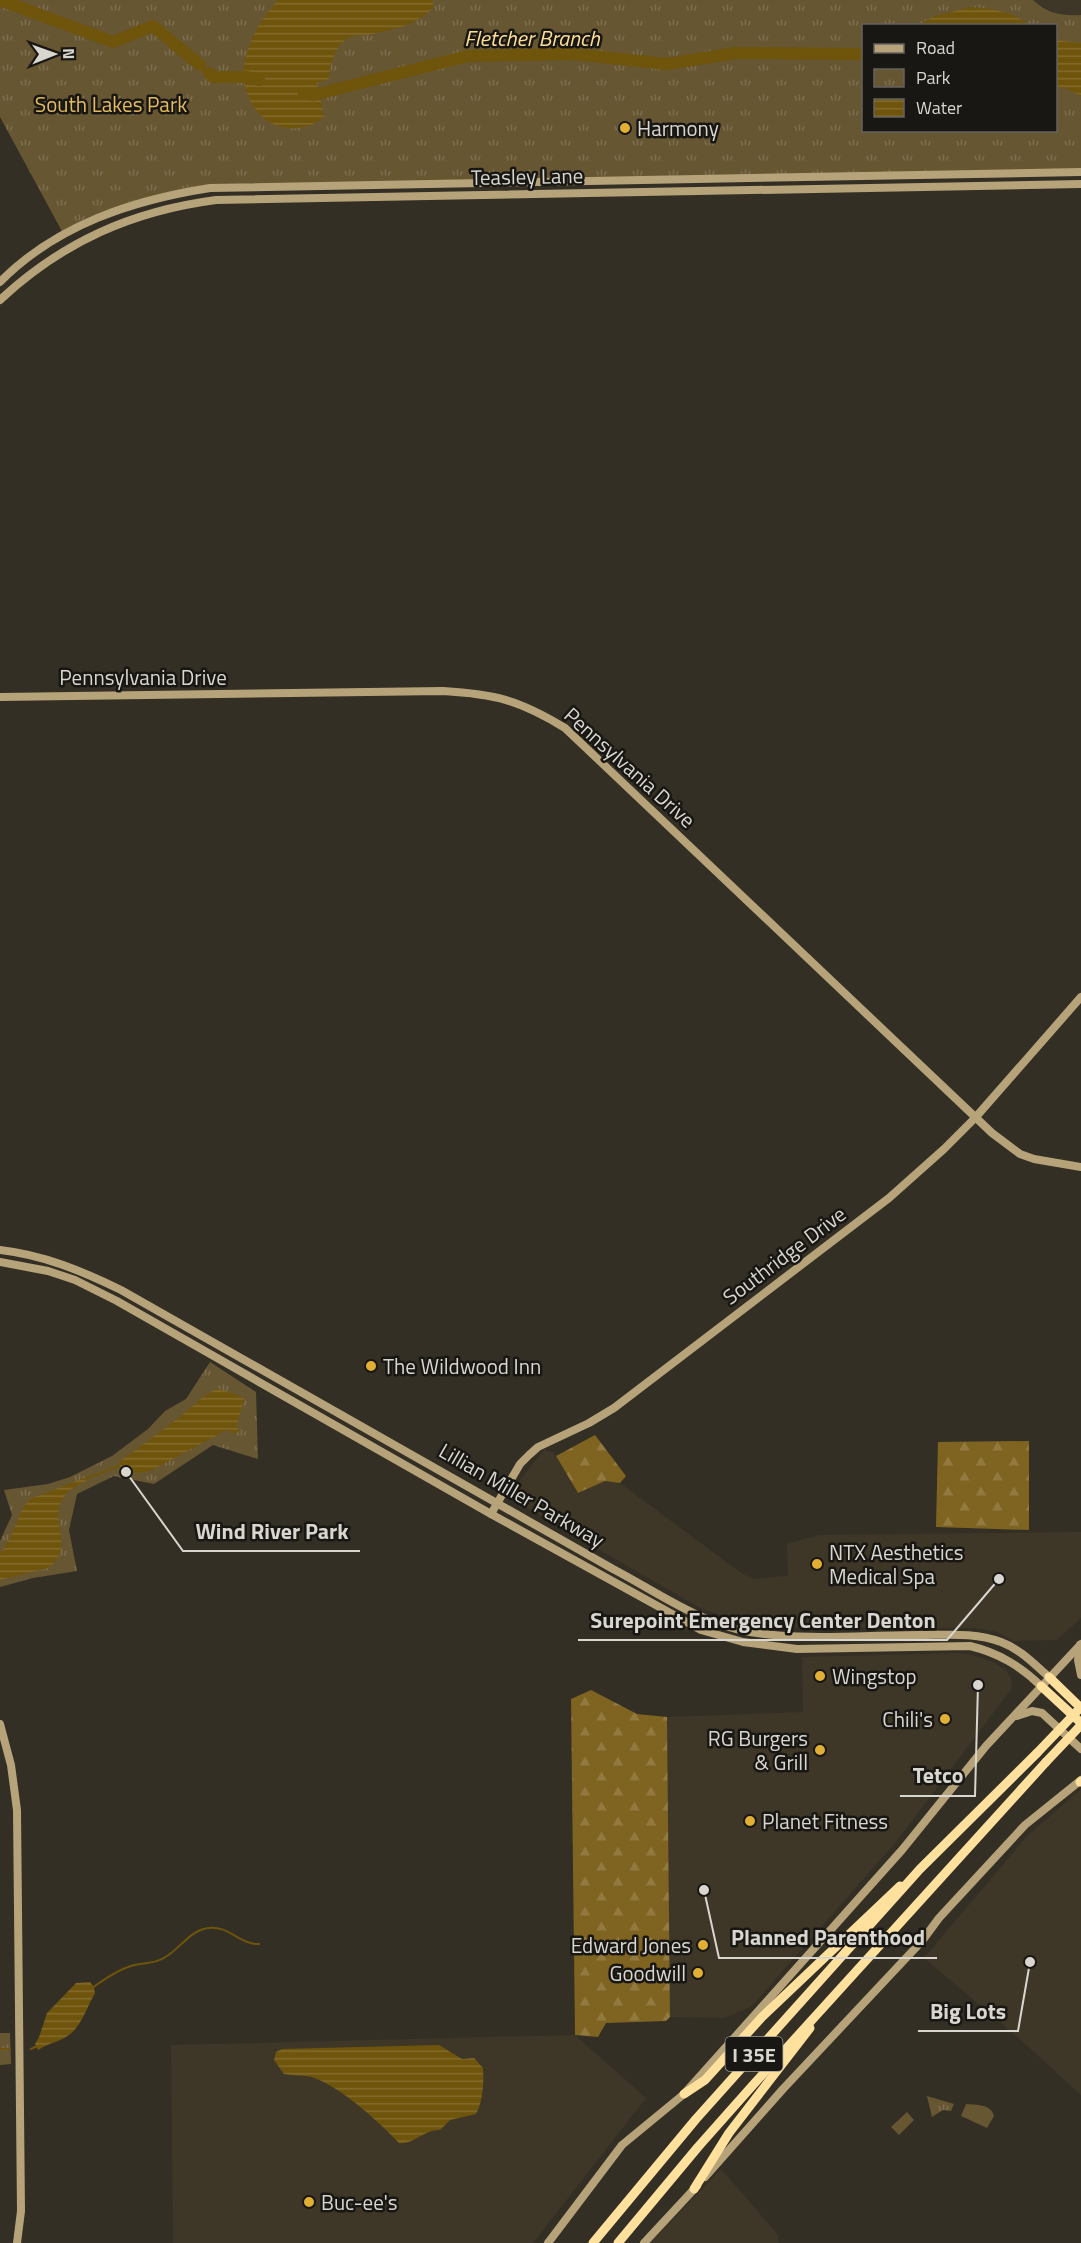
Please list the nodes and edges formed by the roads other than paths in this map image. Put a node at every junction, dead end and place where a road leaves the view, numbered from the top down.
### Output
1 (1081, 172) edge
2 (1081, 184) edge
3 (0, 282) edge
4 (0, 300) edge
5 (0, 697) edge
6 (1081, 997) edge
7 (975, 1118) junction
8 (1081, 1167) edge
9 (0, 1250) edge
10 (0, 1262) edge
11 (499, 1502) junction
12 (491, 1514) junction
13 (629, 1577) junction
14 (623, 1587) junction
15 (772, 1635) junction
16 (902, 1635) junction
17 (761, 1645) junction
18 (1080, 1645) edge
19 (904, 1647) junction
20 (1081, 1675) edge
21 (1049, 1677) junction
22 (1041, 1686) junction
23 (1081, 1707) edge
24 (1014, 1717) junction
25 (0, 1724) edge
26 (1081, 1724) edge
27 (1081, 1749) edge
28 (1081, 1780) edge
29 (920, 1869) junction
30 (830, 1998) junction
31 (684, 2094) junction
32 (694, 2189) junction
33 (17, 2243) edge
34 (548, 2243) edge
35 (593, 2243) edge
36 (618, 2243) edge
37 (644, 2243) edge

1 - 3 main road, Teasley Lane
2 - 4 main road, Teasley Lane
5 - 7 main road, Pennsylvania Drive
6 - 7 main road, Southridge Drive
7 - 8 main road, Pennsylvania Drive
7 - 11 main road, Southridge Drive
9 - 11 main road, Lillian Miller Parkway
10 - 12 main road, Lillian Miller Parkway
11 - 12 main road, Southridge Drive
11 - 13 main road, Lillian Miller Parkway
12 - 14 main road, Lillian Miller Parkway
13 - 14 main road
13 - 15 main road, Lillian Miller Parkway
14 - 17 main road, Lillian Miller Parkway
15 - 16 main road, Lillian Miller Parkway
15 - 17 main road
16 - 19 main road
16 - 21 main road, Lillian Miller Parkway
17 - 19 main road, Lillian Miller Parkway
18 - 20 main road
18 - 21 main road
19 - 22 main road, Lillian Miller Parkway
21 - 22 main road
21 - 23 highway
22 - 24 main road
22 - 26 highway
23 - 29 highway, I 35E, bridge
24 - 27 main road
24 - 31 main road
25 - 33 main road
26 - 30 highway, I 35E, bridge
28 - 32 main road
29 - 31 highway
29 - 35 highway, I 35E
30 - 32 highway
30 - 36 highway, I 35E
31 - 34 main road
32 - 37 main road

